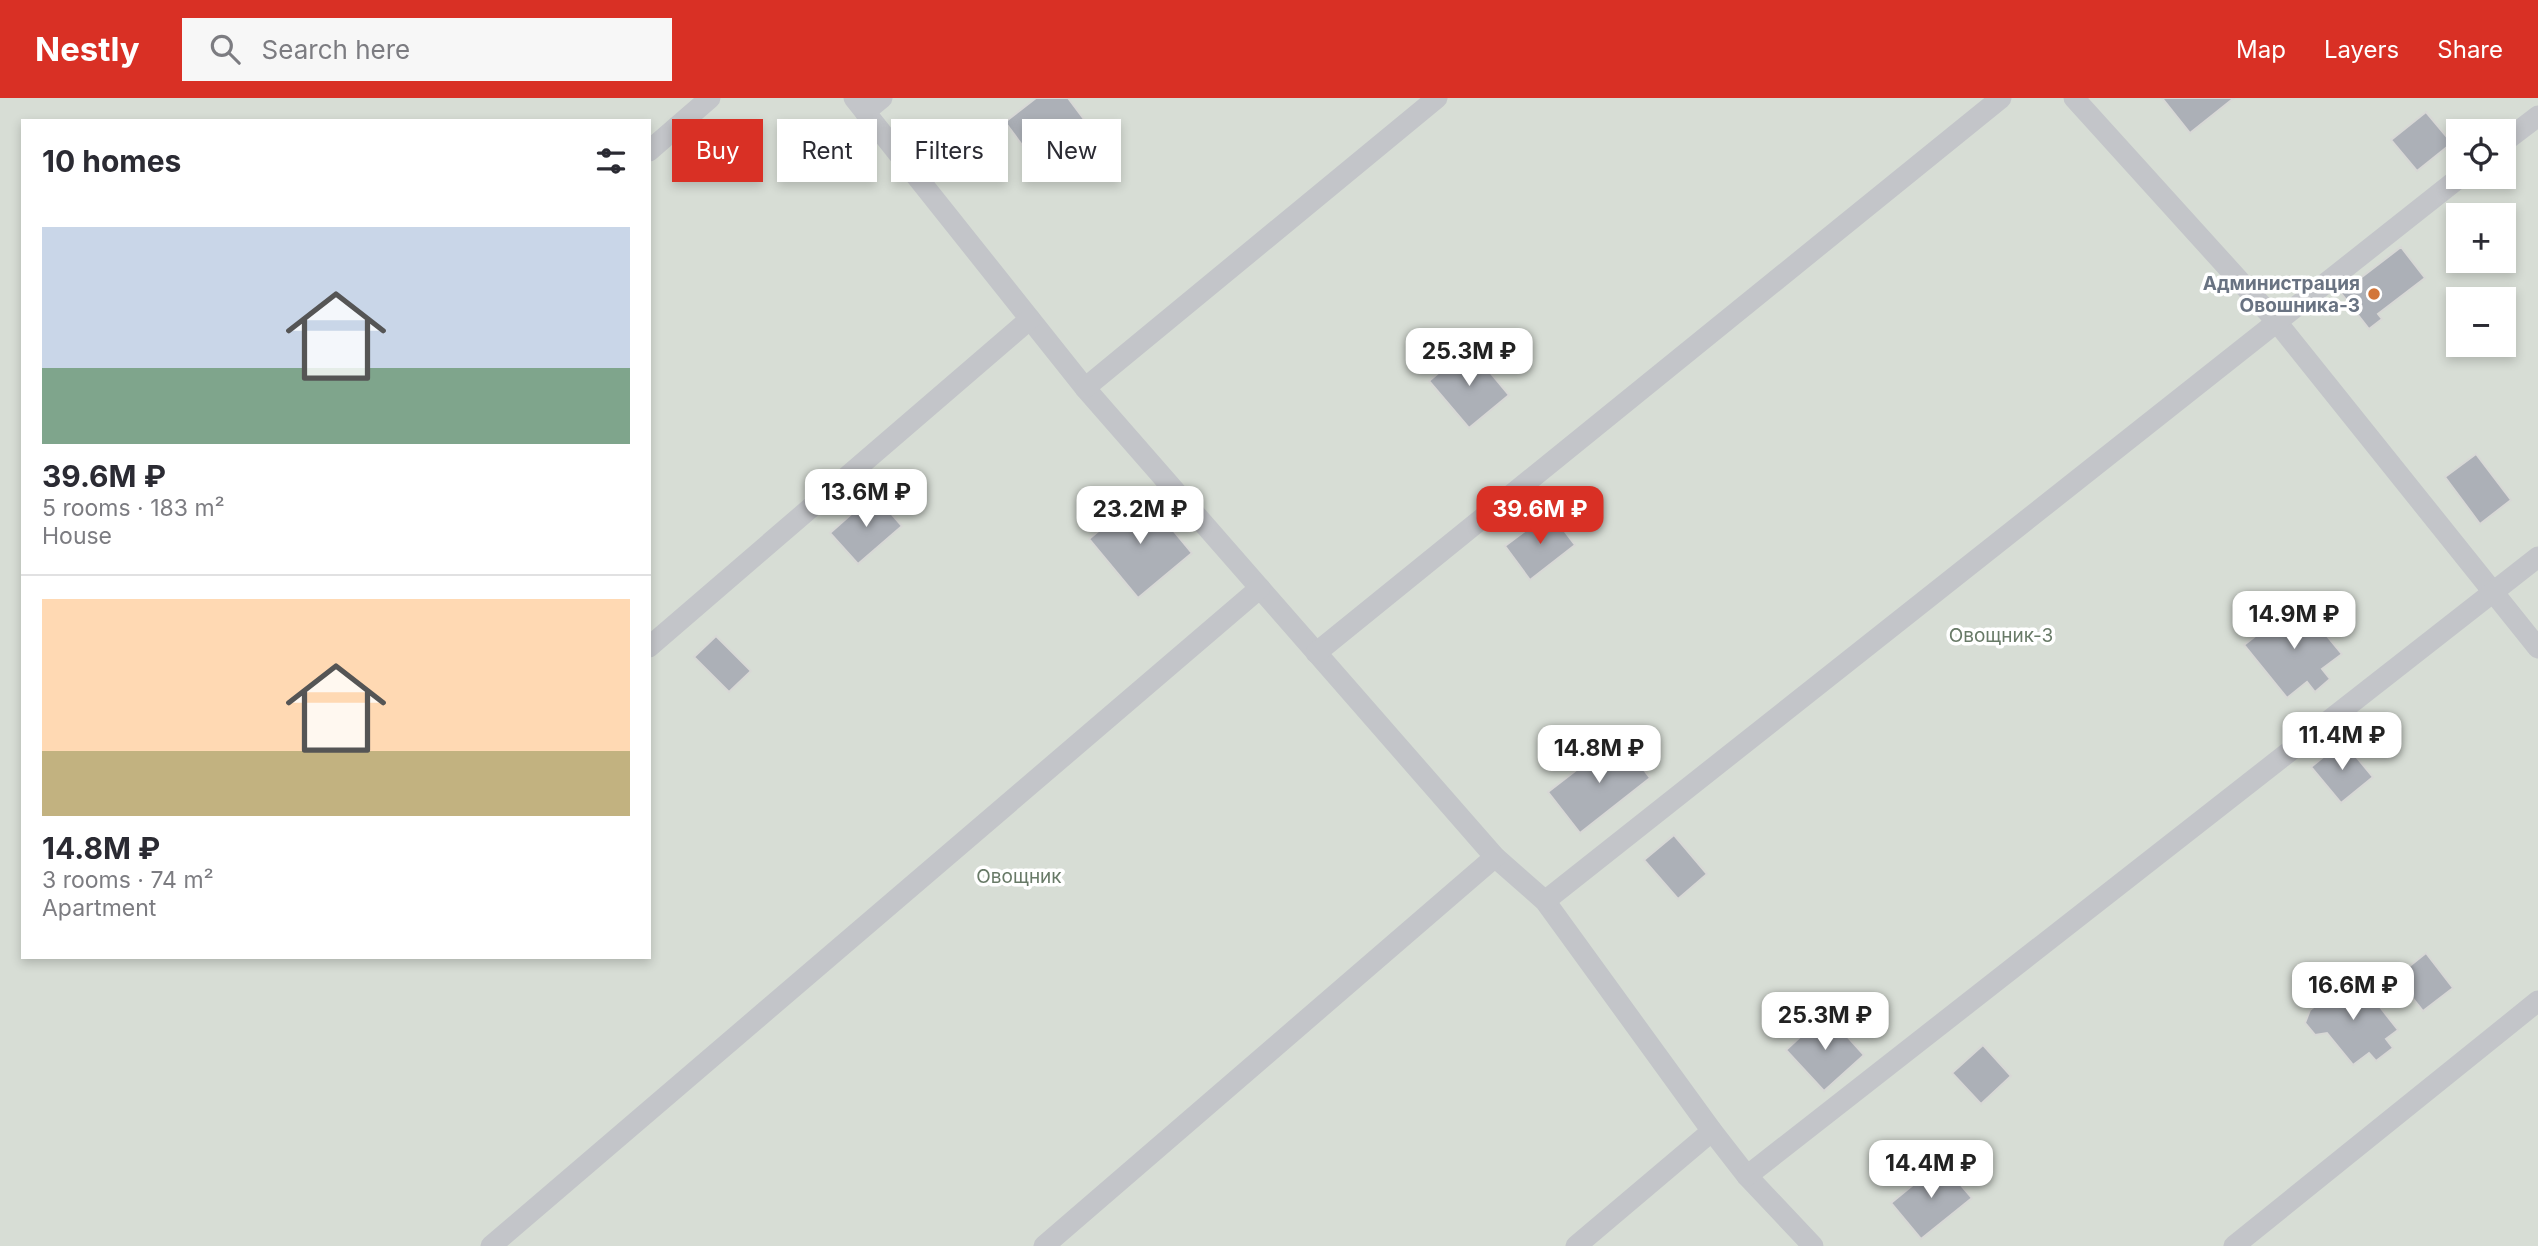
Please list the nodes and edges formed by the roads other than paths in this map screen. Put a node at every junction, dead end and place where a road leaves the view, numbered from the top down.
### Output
1 (710, 98) edge
2 (882, 98) edge
3 (1437, 98) edge
4 (2001, 98) edge
5 (2074, 98) edge
6 (859, 105) edge
7 (2538, 116) edge
8 (2516, 133) edge
9 (651, 148) edge
10 (2446, 188) edge
11 (1030, 319) junction
12 (2276, 321) junction
13 (1085, 388) junction
14 (2538, 557) edge
15 (1260, 588) junction
16 (2494, 591) junction
17 (651, 645) edge
18 (2538, 648) edge
19 (1316, 653) junction
20 (1495, 857) junction
21 (1545, 901) junction
22 (2538, 1001) edge
23 (1712, 1131) junction
24 (1747, 1176) junction
25 (491, 1246) edge
26 (1044, 1246) edge
27 (1576, 1246) edge
28 (1813, 1246) edge
29 (2234, 1246) edge

1 - 9 lane
2 - 6 lane
3 - 13 lane
4 - 19 lane
5 - 12 lane
6 - 11 lane
7 - 8 lane
10 - 12 lane
11 - 13 lane
11 - 17 lane
12 - 16 lane
12 - 21 lane
13 - 15 lane
14 - 16 lane
15 - 19 lane
15 - 25 lane
16 - 18 lane
16 - 24 lane
19 - 20 lane
20 - 21 lane
20 - 26 lane
21 - 23 lane
22 - 29 lane
23 - 24 lane
23 - 27 lane
24 - 28 lane

